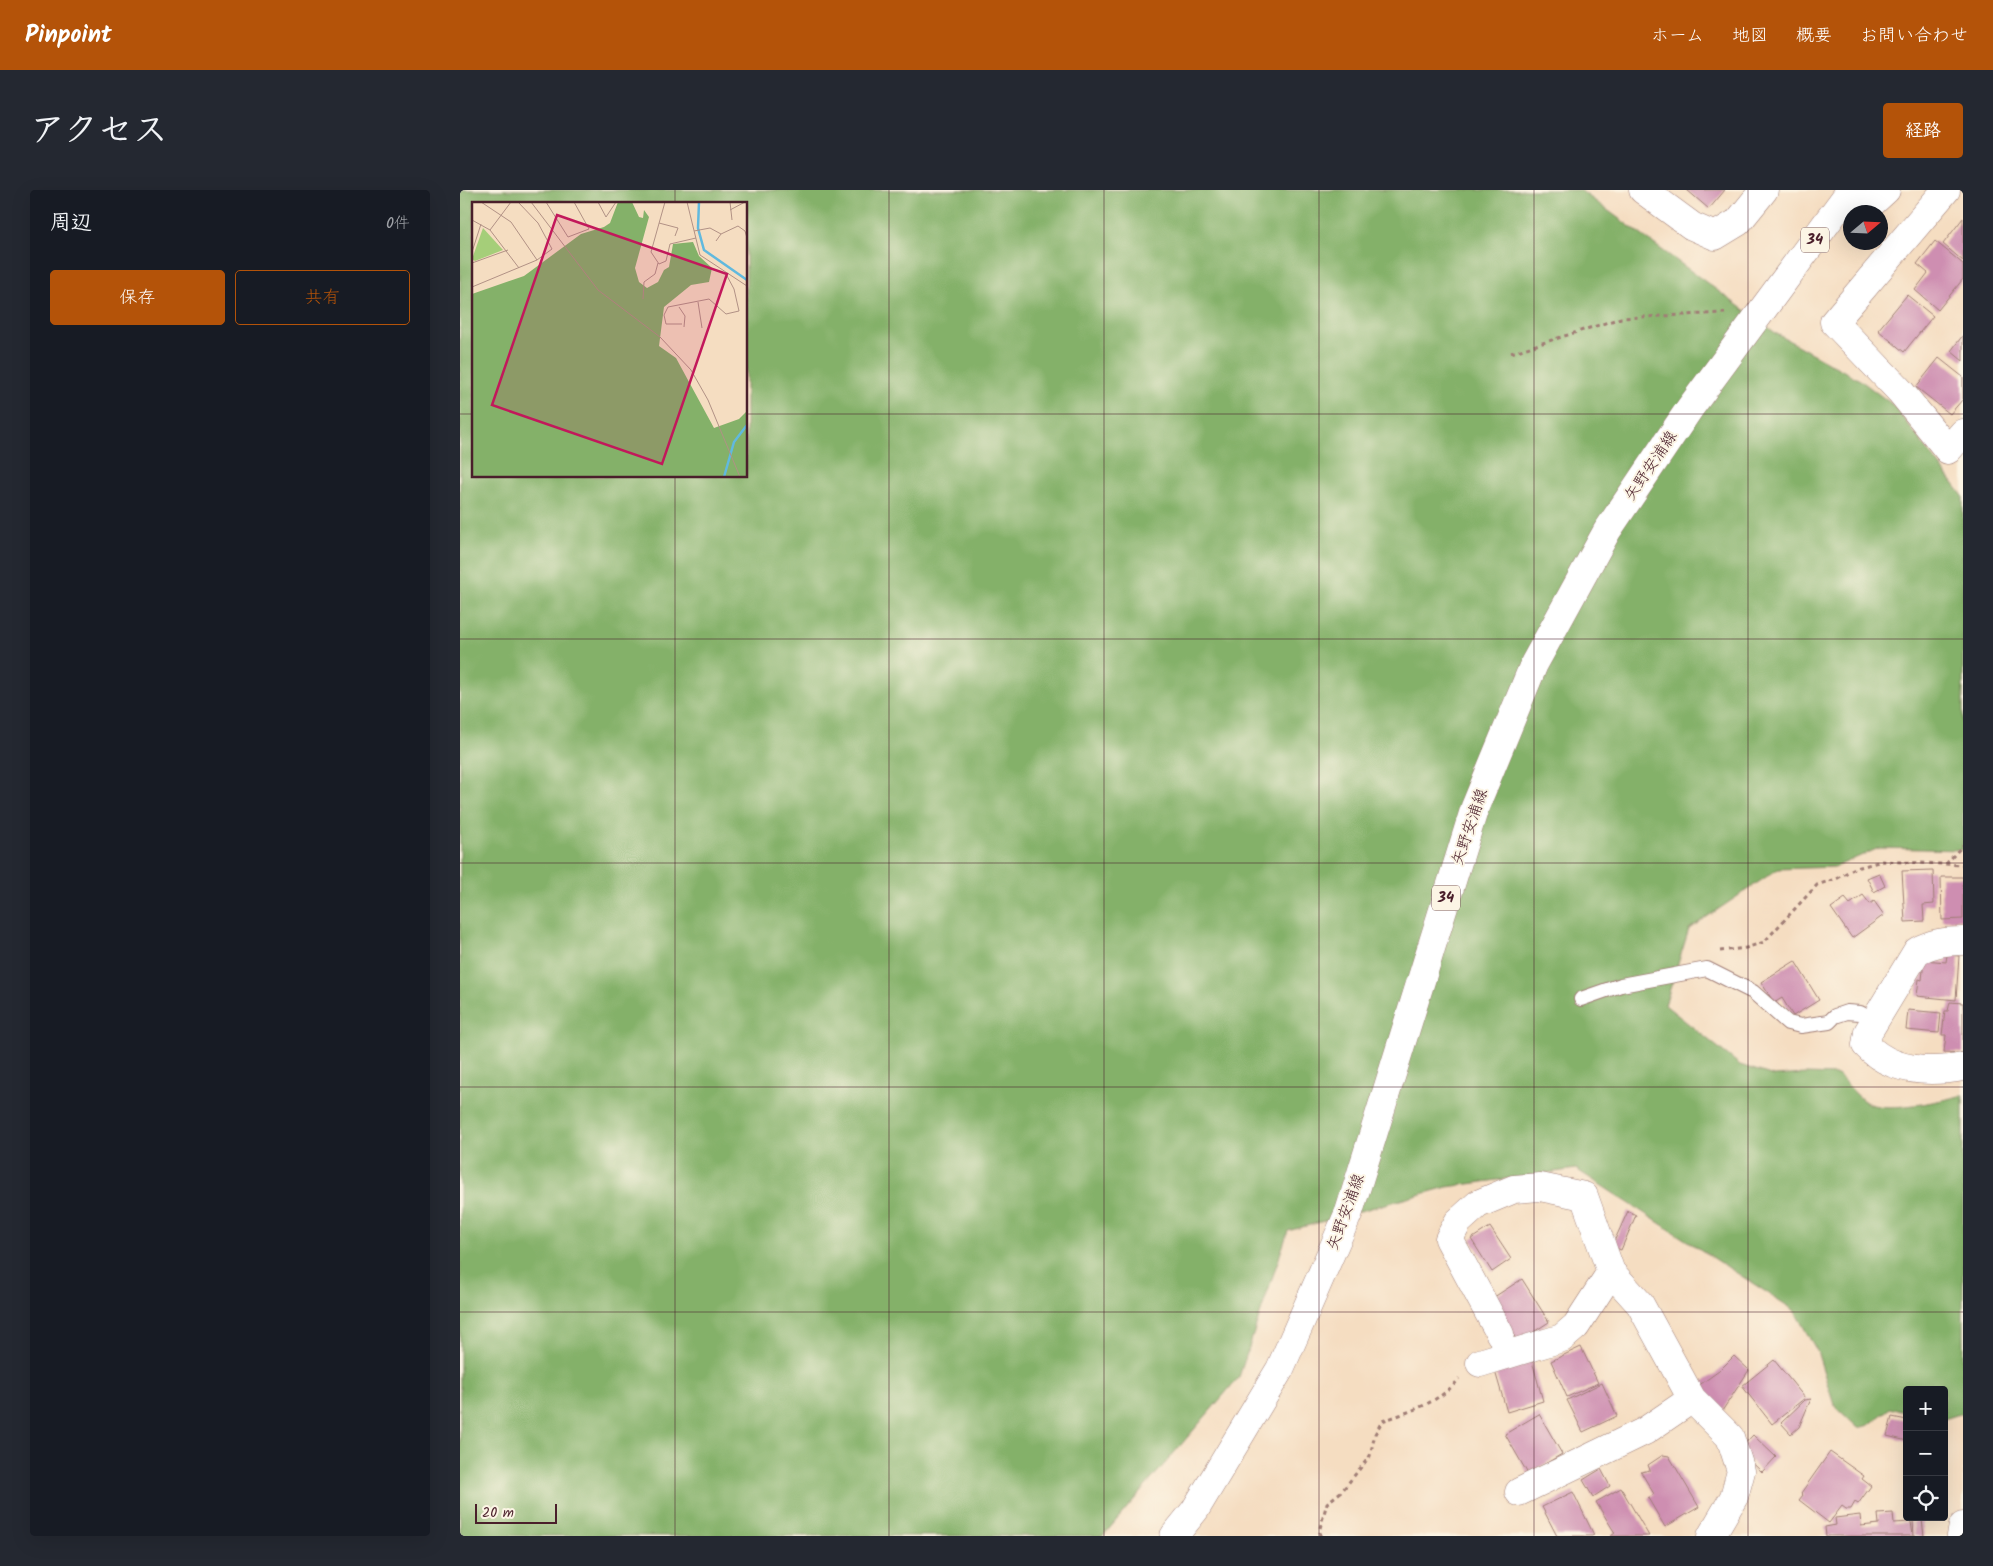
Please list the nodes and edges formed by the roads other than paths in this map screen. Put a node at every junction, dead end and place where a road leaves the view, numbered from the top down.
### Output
1 (1643, 190) edge
2 (1764, 190) edge
3 (1851, 190) edge
4 (1886, 190) edge
5 (1946, 190) edge
6 (1870, 205) edge
7 (1843, 230) edge
8 (1779, 289) junction
9 (1963, 433) edge
10 (1963, 941) edge
11 (1581, 999) dead end
12 (1874, 1020) junction
13 (1963, 1067) edge
14 (1611, 1272) junction
15 (1500, 1334) dead end
16 (1480, 1363) road end
17 (1692, 1399) junction
18 (1519, 1492) dead end
19 (1174, 1536) edge
20 (1711, 1536) edge

1 - 2 street
3 - 8 street, 矢野安浦線 / 34
4 - 6 street
5 - 9 street
7 - 8 street, 矢野安浦線 / 34
8 - 19 street, 矢野安浦線 / 34
10 - 12 street
11 - 12 lane
12 - 13 street
14 - 15 street
14 - 16 street
14 - 17 street
17 - 18 street
17 - 20 street

